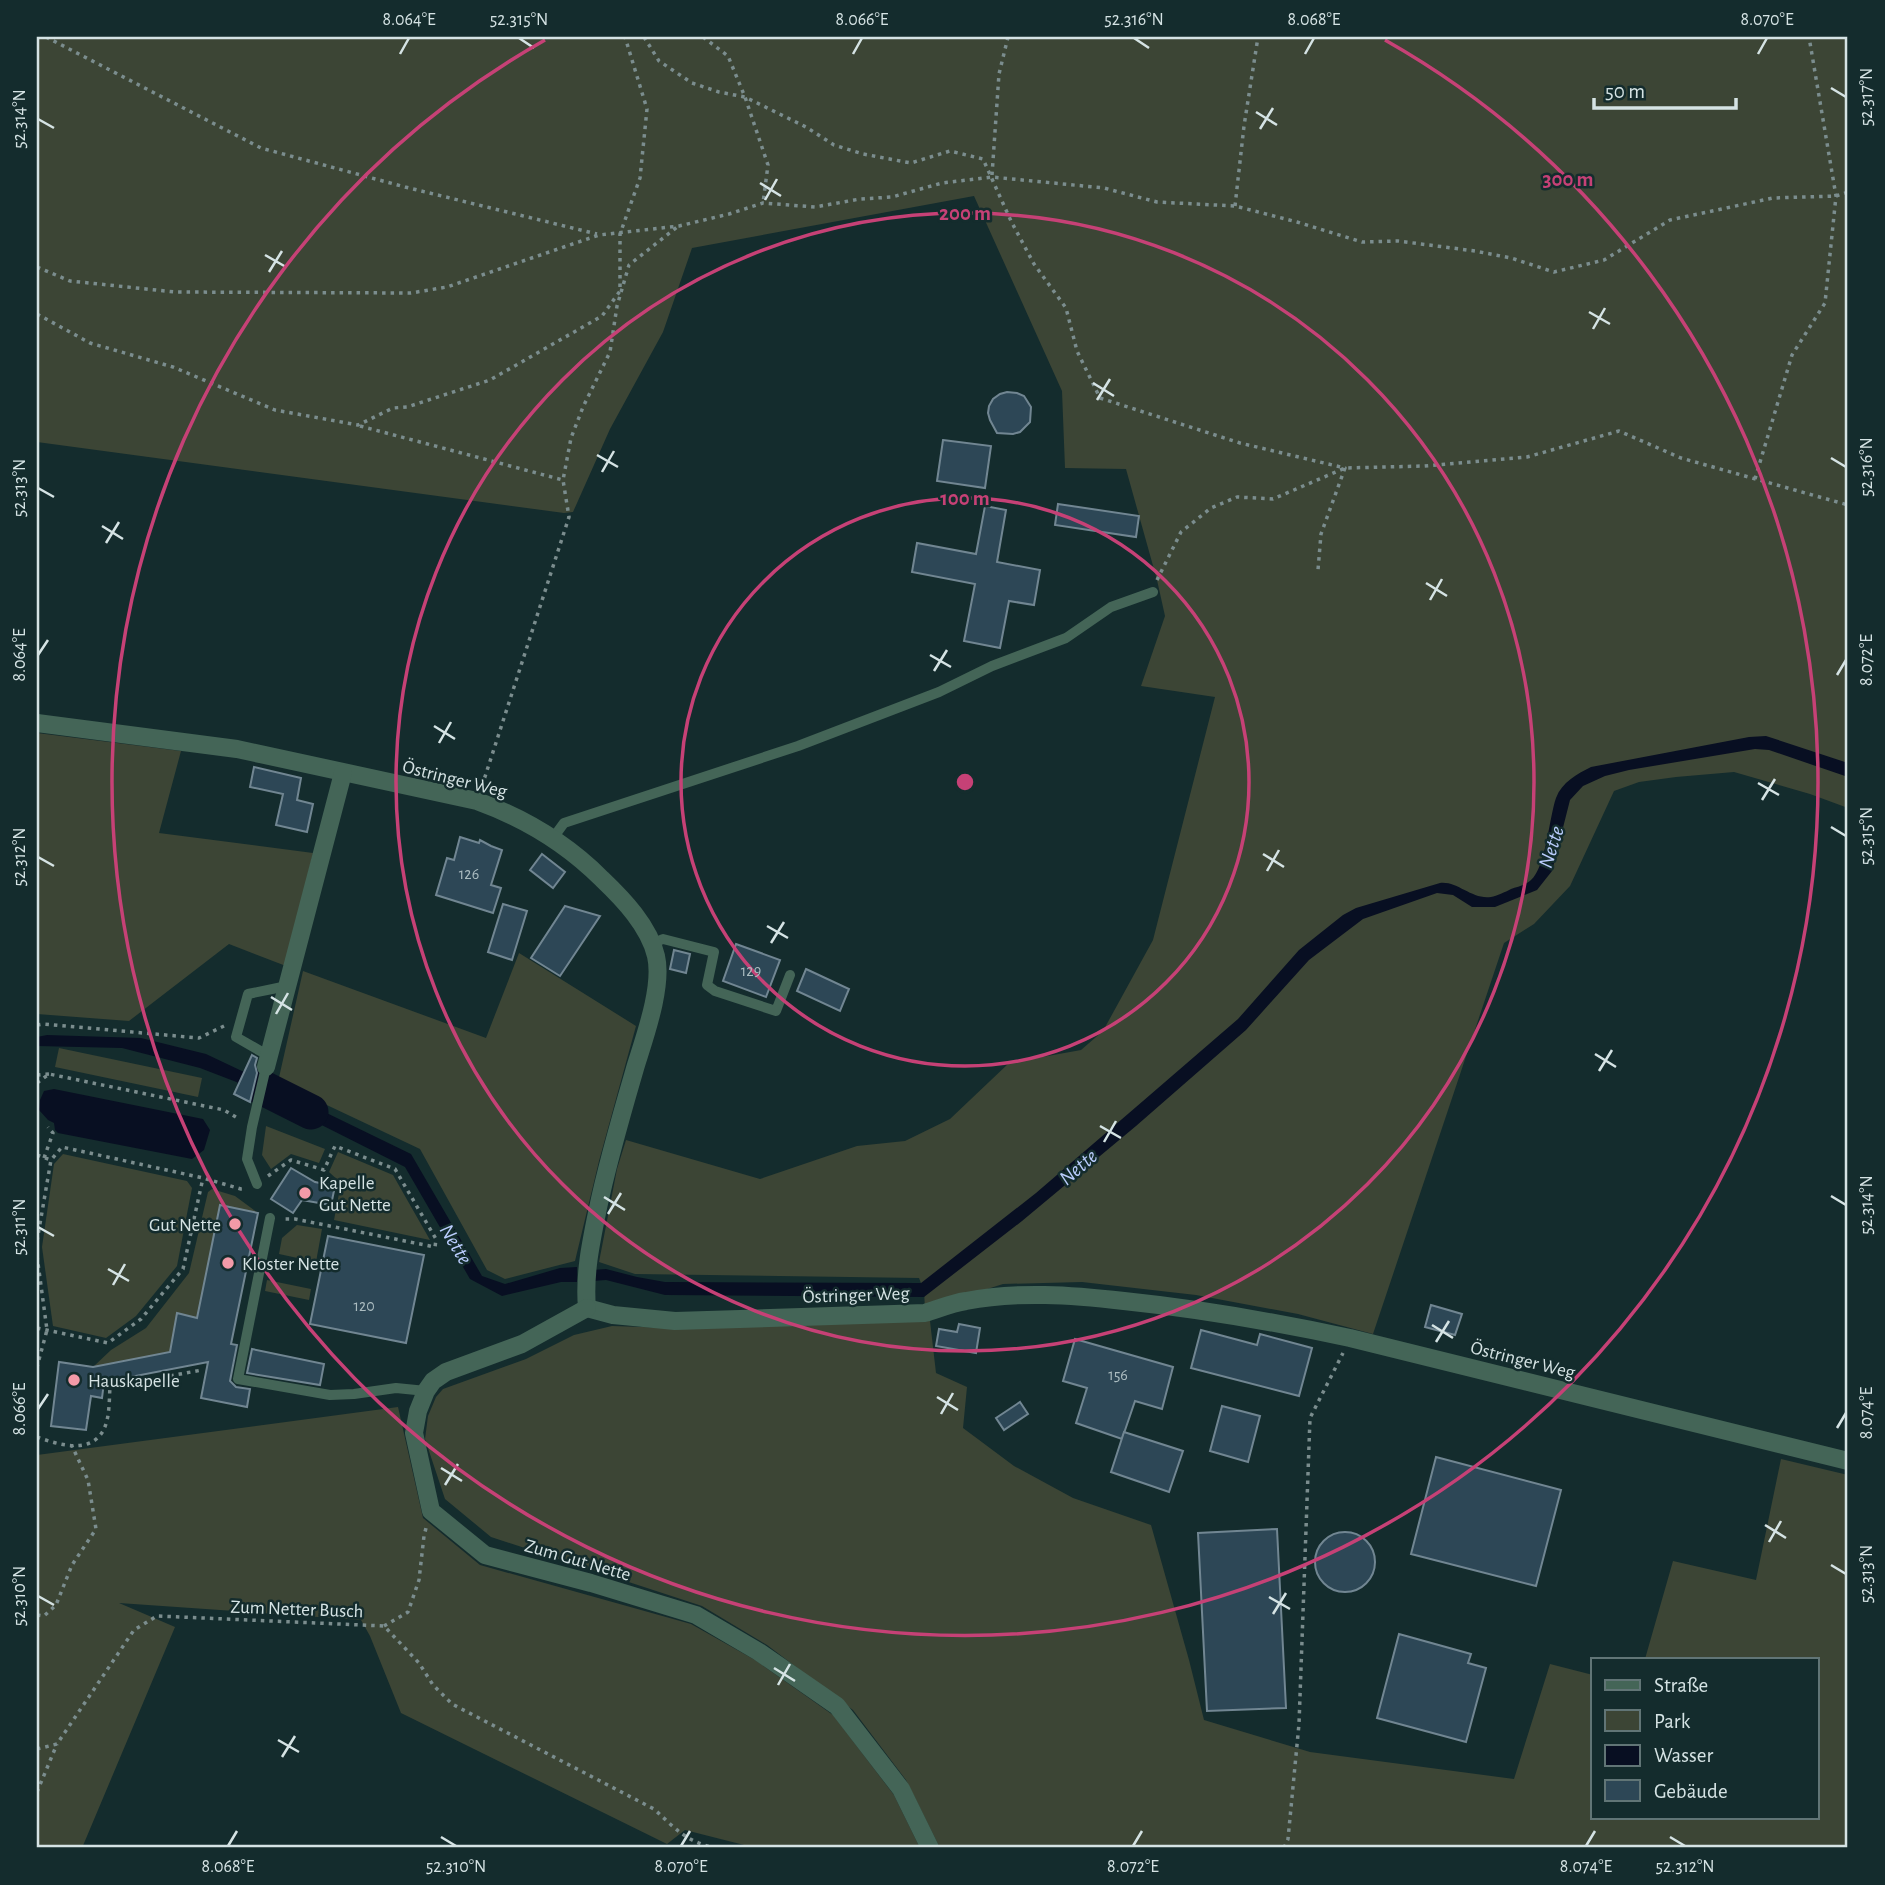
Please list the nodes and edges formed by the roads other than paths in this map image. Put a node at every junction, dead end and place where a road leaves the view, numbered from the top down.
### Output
1 (1153, 592) road end
2 (37, 723) edge
3 (343, 773) junction
4 (553, 838) junction
5 (651, 944) junction
6 (790, 975) dead end
7 (287, 986) junction
8 (268, 1061) junction
9 (257, 1184) road end
10 (270, 1218) road end
11 (587, 1300) junction
12 (426, 1391) junction
13 (1848, 1461) edge
14 (930, 1848) edge

1 - 4 lane
2 - 3 street, Östringer Weg
3 - 4 street, Östringer Weg
3 - 7 street
4 - 5 street, Östringer Weg
5 - 6 lane
5 - 11 street, Östringer Weg
7 - 8 street
7 - 8 lane
8 - 9 lane
10 - 12 lane
11 - 12 street
11 - 13 street, Östringer Weg
12 - 14 street, Zum Gut Nette

